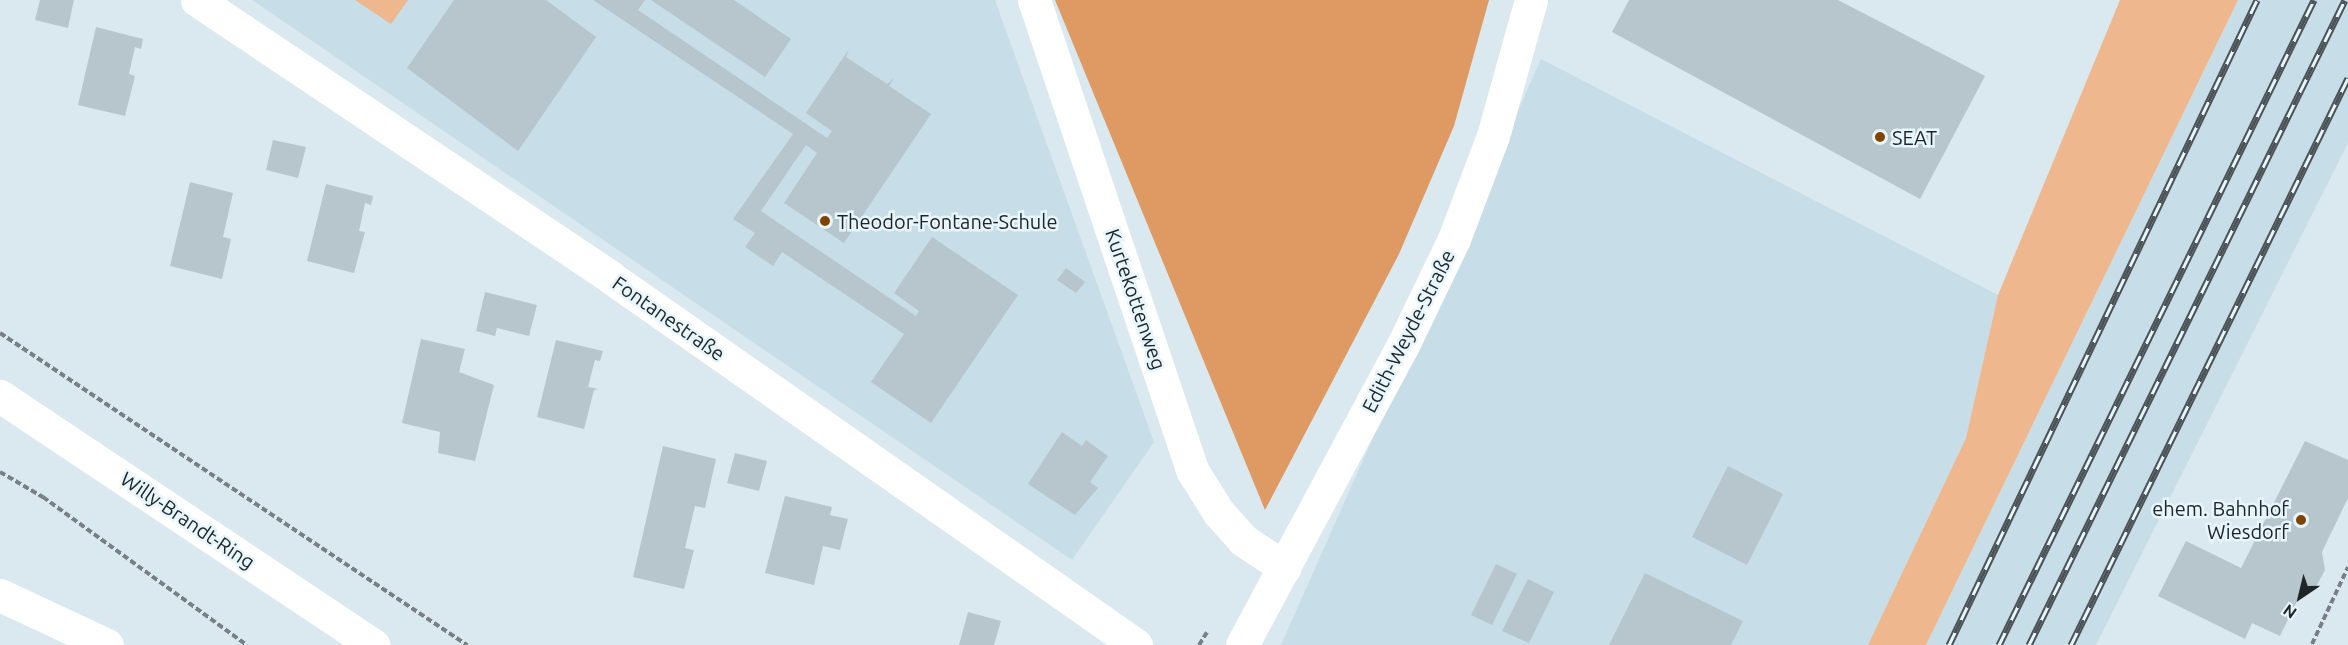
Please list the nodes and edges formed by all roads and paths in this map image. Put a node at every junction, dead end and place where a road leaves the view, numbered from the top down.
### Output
1 (196, 0) edge
2 (1034, 0) edge
3 (1531, 0) edge
4 (0, 333) edge
5 (0, 396) edge
6 (0, 472) edge
7 (2348, 567) edge
8 (1285, 568) junction
9 (0, 595) edge
10 (2312, 644) edge
11 (107, 645) edge
12 (247, 645) edge
13 (374, 645) edge
14 (467, 645) edge
15 (1136, 645) edge
16 (1242, 645) edge

1 - 15 street, Fontanestraße
2 - 8 street, Kurtekottenweg
3 - 8 street, Edith-Weyde-Straße
4 - 14 path
5 - 13 street, Willy-Brandt-Ring
6 - 12 path
7 - 10 path
8 - 16 street, Edith-Weyde-Straße
9 - 11 street

